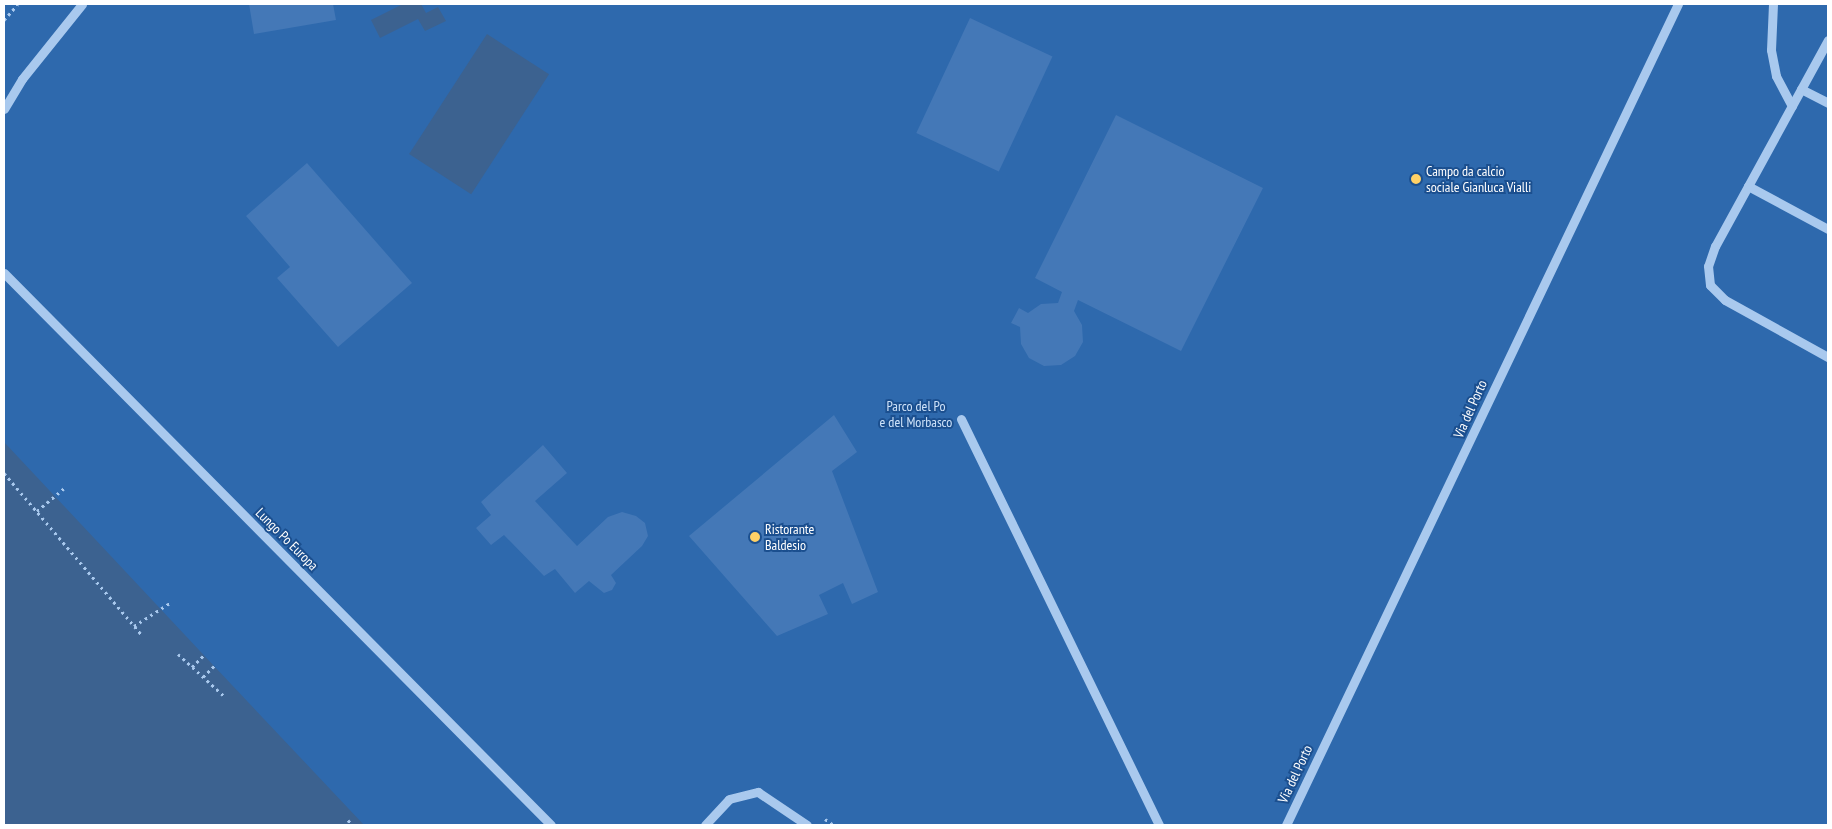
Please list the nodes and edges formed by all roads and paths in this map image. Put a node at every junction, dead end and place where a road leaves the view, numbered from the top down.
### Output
1 (18, 4) edge
2 (82, 4) edge
3 (1678, 4) edge
4 (1773, 4) edge
5 (4, 20) edge
6 (1828, 40) edge
7 (1801, 89) junction
8 (1828, 103) edge
9 (1792, 106) junction
10 (4, 108) edge
11 (1748, 186) junction
12 (1828, 230) edge
13 (4, 272) edge
14 (1828, 357) edge
15 (961, 419) dead end
16 (4, 473) edge
17 (64, 488) dead end
18 (37, 512) junction
19 (170, 603) dead end
20 (134, 626) junction
21 (142, 635) dead end
22 (178, 654) dead end
23 (204, 655) dead end
24 (214, 666) dead end
25 (192, 668) junction
26 (203, 678) junction
27 (223, 695) dead end
28 (348, 820) dead end
29 (352, 825) edge
30 (551, 825) edge
31 (705, 825) edge
32 (804, 825) edge
33 (1160, 825) edge
34 (1286, 825) edge

1 - 5 path
2 - 10 street
3 - 34 street, Via del Porto
4 - 9 street
6 - 7 street
7 - 8 street
7 - 9 street
9 - 11 street
11 - 12 street
11 - 14 street
13 - 30 street, Lungo Po Europa
15 - 33 street
16 - 18 path
17 - 18 path
18 - 20 path
19 - 20 path
20 - 21 path
22 - 25 path
23 - 25 path
24 - 26 path
25 - 26 path
26 - 27 path
28 - 29 path
31 - 32 street

